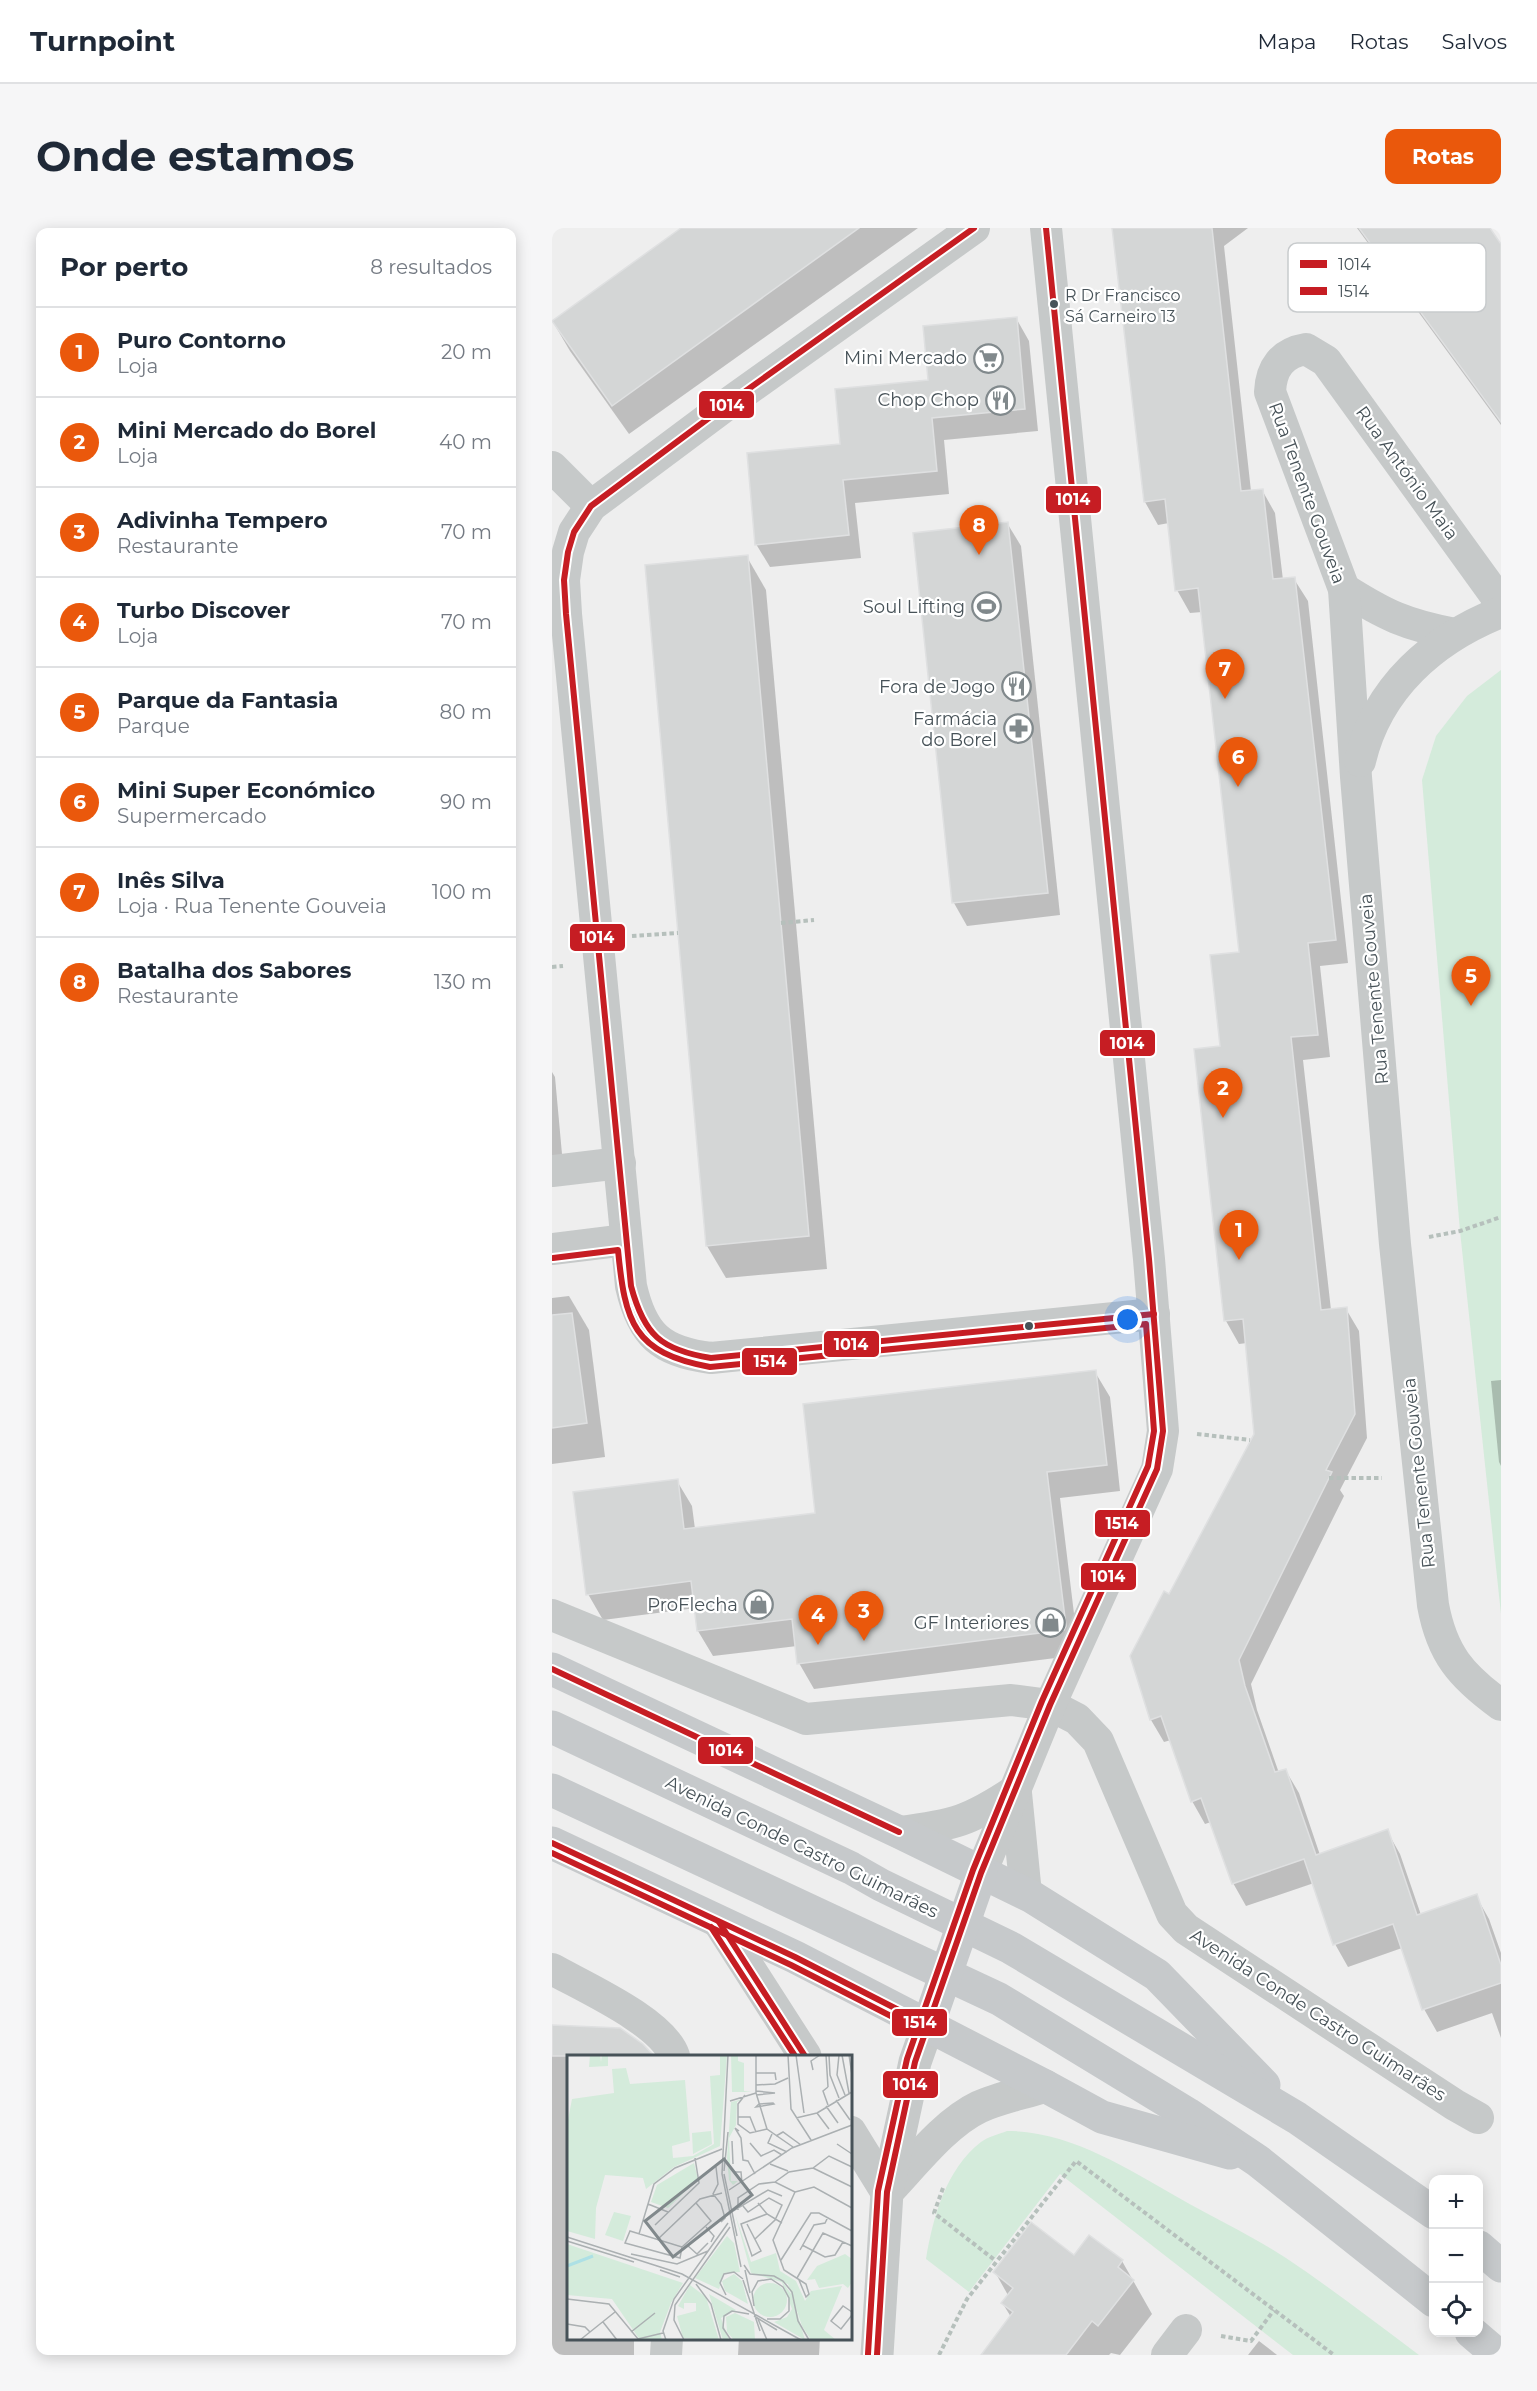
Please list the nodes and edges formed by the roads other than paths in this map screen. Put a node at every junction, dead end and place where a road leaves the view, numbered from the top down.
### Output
1 (974, 228) edge
2 (1046, 228) edge
3 (1306, 349) joint
4 (552, 467) edge
5 (591, 506) junction
6 (1344, 589) junction
7 (1501, 603) edge
8 (1501, 612) edge
9 (559, 614) edge
10 (1455, 634) junction
11 (1356, 777) junction
12 (620, 1163) junction
13 (552, 1171) edge
14 (627, 1240) junction
15 (552, 1249) edge
16 (1154, 1314) junction
17 (552, 1615) edge
18 (552, 1668) edge
19 (1050, 1705) junction
20 (1501, 1705) edge
21 (552, 1727) edge
22 (552, 1790) edge
23 (1016, 1790) junction
24 (899, 1832) junction
25 (552, 1843) edge
26 (981, 1873) junction
27 (1026, 1894) junction
28 (719, 1922) junction
29 (963, 1925) junction
30 (552, 1969) edge
31 (945, 1974) junction
32 (928, 2025) junction
33 (674, 2055) edge
34 (805, 2055) edge
35 (1045, 2086) junction
36 (1297, 2118) junction
37 (1478, 2118) dead end
38 (852, 2135) edge
39 (1258, 2161) junction
40 (887, 2192) junction
41 (1429, 2210) edge
42 (1483, 2250) edge
43 (1501, 2266) edge
44 (1429, 2297) edge
45 (1186, 2330) road end
46 (1477, 2337) edge
47 (667, 2340) edge
48 (881, 2353) edge
49 (666, 2355) edge
50 (1167, 2355) edge
51 (1498, 2355) edge

1 - 5 street
2 - 16 street
3 - 6 street, Rua Tenente Gouveia
3 - 7 street, Rua António Maia
4 - 5 street
5 - 9 street
6 - 10 street
6 - 11 street, Rua Tenente Gouveia
8 - 10 street
9 - 12 street
10 - 11 street
11 - 20 street, Rua Tenente Gouveia
12 - 13 street
12 - 14 street
14 - 15 street
14 - 16 street
16 - 19 street
17 - 19 street, Avenida Conde Castro Guimarães
18 - 24 main road, Avenida Conde Castro Guimarães
19 - 23 street
19 - 37 street, Avenida Conde Castro Guimarães
21 - 29 main road, Avenida Conde Castro Guimarães
22 - 31 main road
23 - 24 street
23 - 26 street
23 - 27 street
24 - 26 main road, Avenida Conde Castro Guimarães
25 - 28 main road
26 - 27 main road, Avenida Conde Castro Guimarães
26 - 29 main road
27 - 36 main road, Avenida Conde Castro Guimarães
28 - 32 main road
28 - 34 street
29 - 31 main road
29 - 36 main road, Avenida Conde Castro Guimarães
30 - 33 street
31 - 32 main road
31 - 39 main road
32 - 35 main road
32 - 40 street
35 - 39 main road
35 - 40 street
36 - 41 main road, Avenida Conde Castro Guimarães
38 - 40 street
39 - 44 main road
40 - 48 street
42 - 43 main road
45 - 50 street
46 - 51 main road
47 - 49 street

